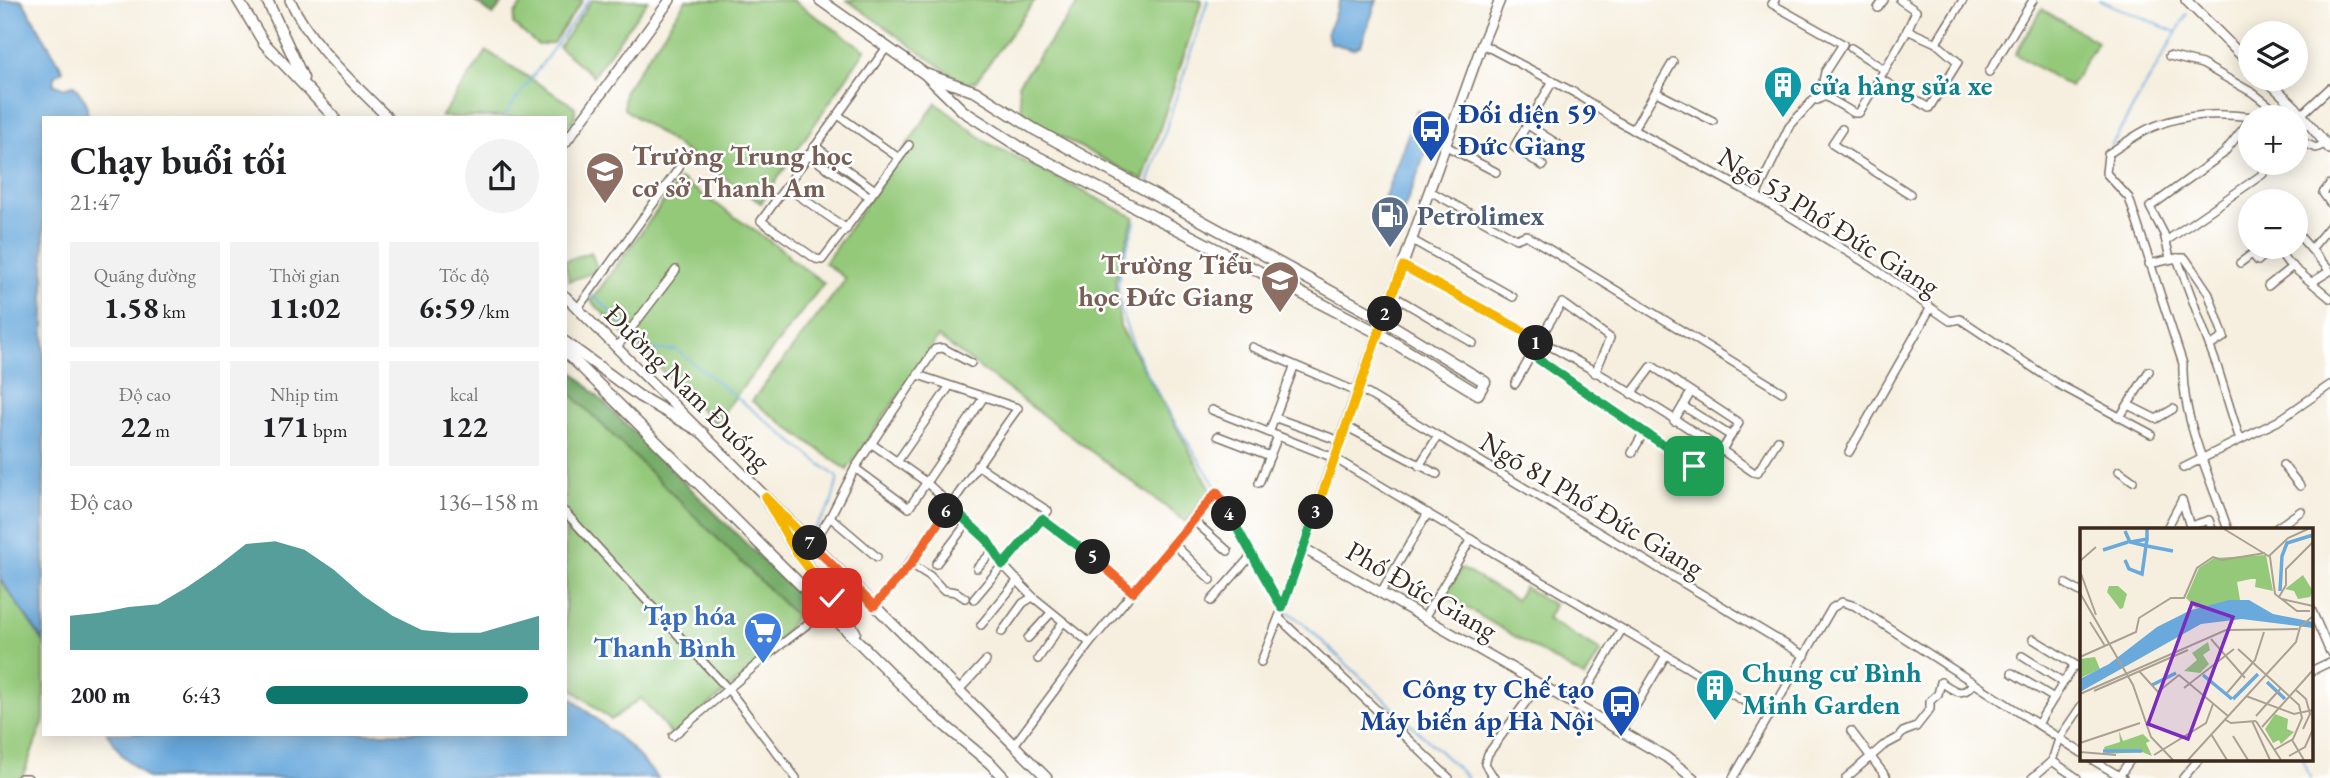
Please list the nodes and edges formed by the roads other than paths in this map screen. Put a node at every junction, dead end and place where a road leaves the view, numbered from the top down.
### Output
1 (238, 0) edge
2 (267, 0) edge
3 (290, 0) edge
4 (670, 0) edge
5 (820, 0) edge
6 (1500, 0) edge
7 (1775, 0) edge
8 (1884, 0) edge
9 (1900, 0) edge
10 (1963, 0) edge
11 (2033, 0) edge
12 (2190, 1) edge
13 (1878, 8) dead end
14 (1908, 30) junction
15 (1936, 43) junction
16 (1482, 44) junction
17 (887, 47) junction
18 (1851, 48) dead end
19 (2238, 51) edge
20 (2169, 56) dead end
21 (1673, 62) dead end
22 (1885, 70) junction
23 (1989, 72) dead end
24 (925, 74) junction
25 (1879, 78) junction
26 (1553, 81) junction
27 (307, 88) junction
28 (2330, 88) edge
29 (2278, 91) edge
30 (1656, 92) junction
31 (2268, 105) edge
32 (2291, 105) edge
33 (1809, 106) junction
34 (2308, 108) edge
35 (838, 115) junction
36 (333, 116) edge
37 (386, 116) edge
38 (2238, 116) edge
39 (1713, 121) dead end
40 (2308, 125) edge
41 (1531, 128) dead end
42 (1633, 130) junction
43 (1842, 130) dead end
44 (2238, 135) edge
45 (567, 140) edge
46 (909, 145) dead end
47 (815, 146) junction
48 (1446, 146) junction
49 (2324, 147) edge
50 (1573, 154) dead end
51 (808, 155) junction
52 (899, 158) junction
53 (1543, 166) dead end
54 (679, 168) dead end
55 (1496, 172) dead end
56 (2262, 175) edge
57 (2330, 184) edge
58 (786, 187) junction
59 (1430, 191) junction
60 (873, 193) junction
61 (1910, 194) dead end
62 (1756, 196) junction
63 (2330, 203) edge
64 (2330, 226) edge
65 (847, 229) junction
66 (1412, 240) junction
67 (2166, 241) junction
68 (2308, 246) edge
69 (2311, 249) junction
70 (2173, 258) junction
71 (2245, 259) edge
72 (2285, 259) edge
73 (2240, 263) dead end
74 (2149, 264) junction
75 (1403, 266) junction
76 (2292, 266) junction
77 (676, 270) dead end
78 (2312, 282) junction
79 (2268, 286) dead end
80 (1392, 295) junction
81 (1513, 297) dead end
82 (567, 298) edge
83 (2330, 298) edge
84 (578, 308) junction
85 (1930, 309) junction
86 (1383, 320) junction
87 (1378, 333) junction
88 (1538, 339) junction
89 (567, 343) edge
90 (1473, 343) dead end
91 (2210, 346) junction
92 (617, 347) junction
93 (1252, 347) dead end
94 (567, 353) edge
95 (1532, 355) junction
96 (971, 363) dead end
97 (1294, 367) junction
98 (2149, 371) dead end
99 (1595, 373) junction
100 (918, 375) junction
101 (1515, 384) dead end
102 (2330, 385) edge
103 (948, 387) junction
104 (1357, 390) junction
105 (1691, 392) junction
106 (1782, 392) dead end
107 (1632, 394) junction
108 (984, 397) junction
109 (2128, 405) junction
110 (1683, 406) junction
111 (2173, 409) dead end
112 (1212, 410) dead end
113 (2120, 417) junction
114 (1276, 418) junction
115 (1674, 421) junction
116 (1345, 426) junction
117 (1644, 432) junction
118 (703, 433) junction
119 (1269, 433) junction
120 (2151, 434) dead end
121 (1218, 436) dead end
122 (1278, 436) junction
123 (1438, 436) junction
124 (1731, 436) junction
125 (1778, 440) dead end
126 (2240, 440) junction
127 (1340, 441) junction
128 (872, 444) junction
129 (1722, 450) junction
130 (1849, 452) dead end
131 (1632, 453) dead end
132 (1270, 456) junction
133 (1334, 458) junction
134 (2202, 460) junction
135 (897, 462) junction
136 (976, 465) junction
137 (2283, 465) dead end
138 (1419, 466) junction
139 (855, 468) junction
140 (2183, 468) dead end
141 (2119, 471) dead end
142 (1437, 474) dead end
143 (2133, 481) dead end
144 (926, 482) junction
145 (1259, 483) dead end
146 (1684, 484) dead end
147 (2300, 486) dead end
148 (765, 497) junction
149 (950, 506) junction
150 (2301, 511) dead end
151 (1427, 513) junction
152 (567, 514) edge
153 (830, 517) junction
154 (1042, 519) junction
155 (1193, 520) junction
156 (968, 522) junction
157 (2167, 528) edge
158 (2191, 528) edge
159 (2211, 528) edge
160 (2227, 528) edge
161 (2274, 528) edge
162 (1471, 539) junction
163 (1173, 544) junction
164 (812, 545) junction
165 (1303, 548) junction
166 (994, 551) junction
167 (1228, 551) dead end
168 (1252, 555) junction
169 (877, 557) dead end
170 (911, 564) junction
171 (936, 564) dead end
172 (1003, 565) junction
173 (977, 568) dead end
174 (1018, 580) junction
175 (1211, 580) dead end
176 (2066, 584) dead end
177 (1133, 592) junction
178 (1381, 592) junction
179 (2080, 592) edge
180 (1034, 597) junction
181 (1211, 601) dead end
182 (874, 606) junction
183 (1282, 608) junction
184 (826, 610) junction
185 (2312, 611) edge
186 (1051, 613) junction
187 (1279, 618) junction
188 (1424, 618) junction
189 (1063, 622) junction
190 (981, 625) dead end
191 (1622, 629) junction
192 (1002, 632) dead end
193 (1028, 638) dead end
194 (2033, 639) dead end
195 (1090, 643) junction
196 (2329, 646) edge
197 (867, 650) junction
198 (1666, 655) junction
199 (1805, 656) junction
200 (2022, 656) dead end
201 (1038, 659) dead end
202 (986, 661) dead end
203 (1261, 662) dead end
204 (2330, 662) edge
205 (2078, 667) edge
206 (2312, 671) edge
207 (2012, 673) dead end
208 (2063, 682) junction
209 (1973, 683) junction
210 (1539, 684) junction
211 (728, 689) junction
212 (959, 690) junction
213 (2054, 698) junction
214 (1577, 706) junction
215 (2080, 707) edge
216 (1769, 716) junction
217 (2038, 724) junction
218 (1621, 731) junction
219 (1851, 731) dead end
220 (673, 736) dead end
221 (2059, 739) junction
222 (1014, 745) junction
223 (2080, 752) edge
224 (1871, 757) junction
225 (2095, 760) edge
226 (2131, 760) edge
227 (2198, 760) edge
228 (2052, 761) junction
229 (2037, 777) edge
230 (2121, 777) edge
231 (21, 778) edge
232 (28, 778) edge
233 (796, 778) edge
234 (1004, 778) edge
235 (1047, 778) edge
236 (1449, 778) edge
237 (1494, 778) edge
238 (1693, 778) edge
239 (1733, 778) edge
240 (1846, 778) edge
241 (1887, 778) edge
242 (2077, 778) edge
243 (2183, 778) edge

1 - 27 main road
2 - 27 main road
3 - 37 street
4 - 45 street
5 - 17 main road
6 - 16 street, Phố Đức Giang
7 - 33 street
8 - 13 street
9 - 14 street
10 - 15 street
11 - 23 street
12 - 19 street
14 - 15 street
14 - 22 street
15 - 25 street
16 - 26 street, Ngõ 53 Phố Đức Giang
16 - 48 street, Phố Đức Giang
17 - 24 main road
17 - 35 street
18 - 22 street
20 - 31 street
21 - 30 street
22 - 25 street
24 - 86 main road
24 - 87 main road
25 - 33 street
26 - 42 street, Ngõ 53 Phố Đức Giang
26 - 53 street
27 - 36 main road
28 - 34 street
29 - 32 street
30 - 39 street
30 - 42 street
33 - 62 street
35 - 47 street
35 - 52 street
38 - 74 street
40 - 49 street
41 - 50 street
42 - 62 street, Ngõ 53 Phố Đức Giang
43 - 61 street
44 - 67 street
46 - 52 street
47 - 51 street
47 - 60 street
48 - 55 street
48 - 59 street, Phố Đức Giang
51 - 58 street
51 - 60 street
52 - 60 street
54 - 84 street
56 - 67 street
57 - 63 street
58 - 65 street
58 - 65 street
59 - 66 street, Phố Đức Giang
59 - 106 street
60 - 65 street
62 - 85 street, Ngõ 53 Phố Đức Giang
64 - 69 street
66 - 75 street, Phố Đức Giang
66 - 81 street
67 - 70 street
68 - 69 street
69 - 78 street
70 - 74 street
70 - 91 street
70 - 91 street
71 - 73 street
72 - 76 street
74 - 134 street
75 - 80 street, Phố Đức Giang
75 - 88 street
76 - 78 street
76 - 79 street
77 - 92 street
78 - 83 street
80 - 86 street, Phố Đức Giang
80 - 90 street
82 - 84 street, Đường Nam Đuống
84 - 92 street, Đường Nam Đuống
85 - 113 street, Ngõ 53 Phố Đức Giang
85 - 130 street
86 - 87 street, Phố Đức Giang
86 - 87 main road
87 - 104 street, Phố Đức Giang
88 - 95 street
88 - 99 street
88 - 99 street
89 - 118 main road
91 - 126 street
92 - 118 street, Đường Nam Đuống
93 - 97 street, Ngõ 81 Phố Đức Giang
94 - 184 main road
95 - 101 street
95 - 117 street
96 - 100 street
97 - 104 street, Ngõ 81 Phố Đức Giang
97 - 114 street
98 - 109 street
99 - 107 street
100 - 103 street
100 - 128 street
102 - 126 street
103 - 108 street
103 - 135 street
104 - 116 street, Phố Đức Giang
104 - 123 street, Ngõ 81 Phố Đức Giang
105 - 107 street
105 - 110 street
105 - 124 street
107 - 115 street
108 - 136 street
108 - 144 street
109 - 111 street
109 - 113 street
110 - 115 street
110 - 124 street
112 - 119 street
113 - 120 street, Ngõ 53 Phố Đức Giang
114 - 119 street
114 - 127 street
115 - 129 street
116 - 127 street, Phố Đức Giang
116 - 138 street
117 - 131 street
117 - 146 street
118 - 148 street, Đường Nam Đuống
119 - 122 street
121 - 132 street
122 - 132 street
122 - 133 street
123 - 138 street
123 - 199 street, Ngõ 81 Phố Đức Giang
124 - 129 street
125 - 129 street
126 - 134 street
127 - 133 street, Phố Đức Giang
128 - 135 street
128 - 139 street
132 - 145 street
133 - 151 street
133 - 165 street, Phố Đức Giang
134 - 140 street
134 - 160 street
135 - 144 street
136 - 149 street
136 - 154 street
137 - 147 street
138 - 142 street
139 - 144 street
139 - 153 street
141 - 143 street
144 - 149 street
148 - 164 street, Đường Nam Đuống
148 - 197 main road
149 - 156 street
149 - 170 street
150 - 161 street
151 - 162 street
151 - 178 street
152 - 211 street
153 - 164 street
153 - 169 street
154 - 172 street
154 - 177 street
155 - 163 street
155 - 167 street
155 - 168 street
156 - 166 street
156 - 171 street
157 - 158 street
158 - 159 street
162 - 188 street
162 - 191 street
163 - 175 street
163 - 177 street
164 - 182 street, Đường Nam Đuống
165 - 178 street, Phố Đức Giang
165 - 183 street
166 - 172 street
166 - 173 street
168 - 181 street
168 - 183 street
170 - 172 street
170 - 182 street
172 - 174 street
174 - 180 street
174 - 190 street
176 - 179 street
177 - 195 street
178 - 188 street, Phố Đức Giang
180 - 186 street
180 - 192 street
182 - 212 street, Đường Nam Đuống
183 - 187 street
184 - 197 main road
184 - 211 street
185 - 196 street
186 - 189 street
186 - 193 street
187 - 203 street
187 - 236 street
188 - 210 street, Phố Đức Giang
189 - 195 street
189 - 201 street
191 - 198 street
191 - 214 street
194 - 205 street
195 - 222 street
197 - 234 main road
198 - 216 street
198 - 218 street
199 - 209 street
199 - 216 street
200 - 208 street
202 - 212 street
204 - 206 street
205 - 208 street
207 - 213 street
208 - 213 street
209 - 217 street
209 - 224 street
210 - 214 street, Phố Đức Giang
210 - 237 street
211 - 220 street
211 - 233 street
212 - 222 street, Đường Nam Đuống
213 - 217 street
214 - 218 street, Phố Đức Giang
215 - 221 street
216 - 239 street
217 - 221 street
218 - 238 street, Phố Đức Giang
219 - 224 street
221 - 223 street
221 - 228 street
222 - 235 street, Đường Nam Đuống
224 - 240 street
224 - 241 street
225 - 230 street
226 - 230 street
227 - 243 street
228 - 229 street
228 - 242 street
231 - 232 street

